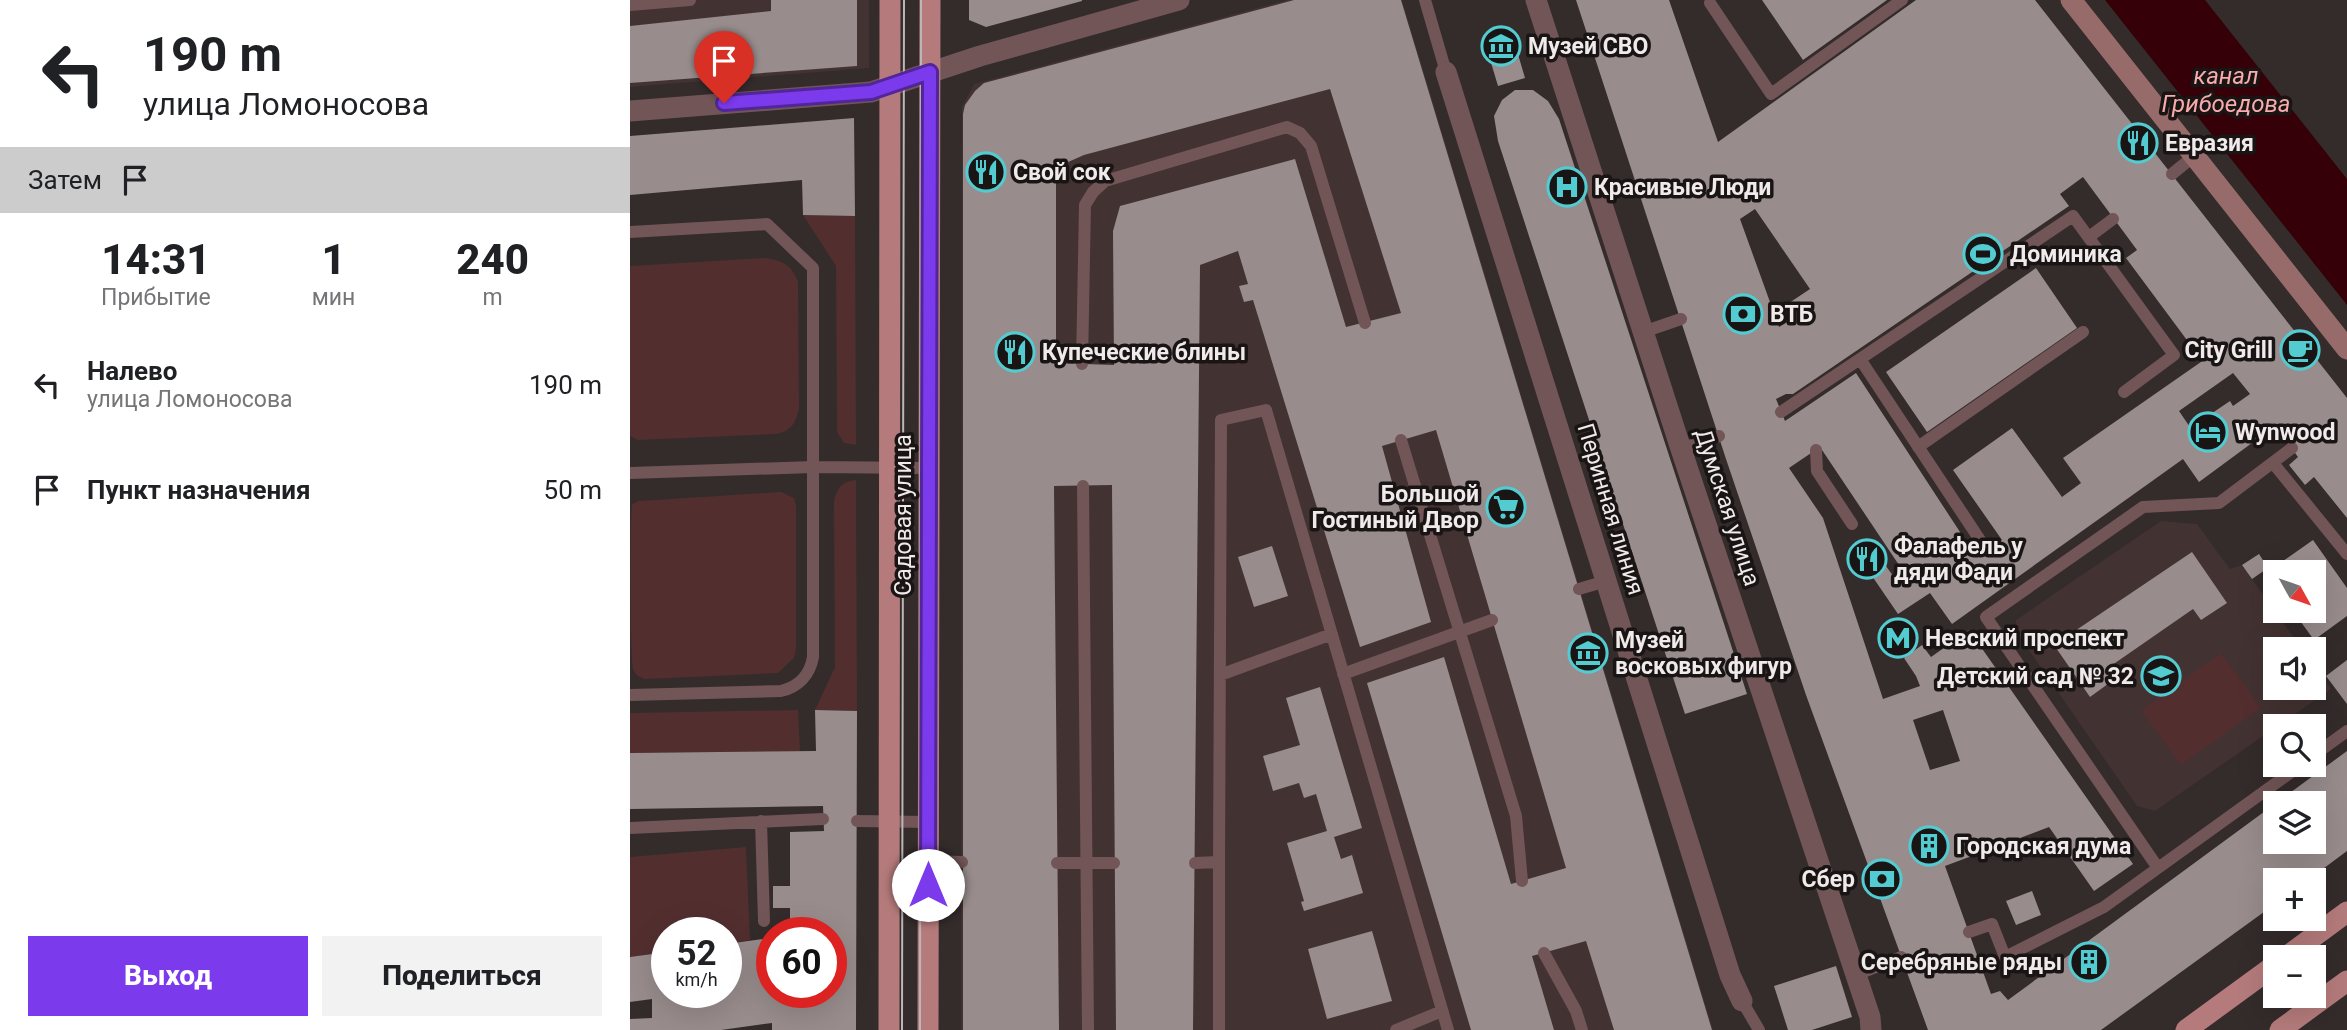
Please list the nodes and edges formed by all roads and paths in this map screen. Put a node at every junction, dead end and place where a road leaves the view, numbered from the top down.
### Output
1 (690, 0) edge
2 (890, 0) edge
3 (930, 0) edge
4 (1179, 0) edge
5 (1425, 0) edge
6 (1536, 0) edge
7 (1902, 0) edge
8 (2071, 0) edge
9 (1710, 3) dead end
10 (630, 5) edge
11 (930, 72) junction
12 (1446, 72) joint
13 (890, 86) junction
14 (630, 111) edge
15 (2194, 156) junction
16 (2172, 174) dead end
17 (2113, 219) dead end
18 (630, 232) edge
19 (2089, 237) junction
20 (1681, 319) dead end
21 (1365, 323) dead end
22 (1643, 332) junction
23 (2082, 332) dead end
24 (2347, 349) edge
25 (1860, 359) junction
26 (1082, 364) dead end
27 (2124, 392) dead end
28 (1788, 412) dead end
29 (1719, 436) dead end
30 (1401, 440) dead end
31 (1918, 447) junction
32 (2292, 448) dead end
33 (1681, 449) junction
34 (1816, 450) dead end
35 (2273, 463) junction
36 (813, 467) junction
37 (889, 468) junction
38 (929, 468) junction
39 (630, 473) edge
40 (1083, 485) dead end
41 (1852, 524) dead end
42 (1979, 540) dead end
43 (2347, 554) edge
44 (1606, 580) junction
45 (1578, 589) dead end
46 (1492, 620) dead end
47 (1460, 632) junction
48 (1332, 634) junction
49 (1343, 674) junction
50 (1220, 675) junction
51 (630, 695) edge
52 (2347, 731) edge
53 (2326, 746) edge
54 (2284, 777) edge
55 (823, 819) dead end
56 (761, 821) junction
57 (857, 821) dead end
58 (889, 821) junction
59 (928, 822) junction
60 (630, 828) edge
61 (929, 861) junction
62 (962, 862) dead end
63 (1220, 862) junction
64 (1057, 863) dead end
65 (1086, 863) junction
66 (1114, 863) dead end
67 (1195, 863) dead end
68 (2158, 868) junction
69 (1522, 881) dead end
70 (2347, 912) edge
71 (764, 917) edge
72 (1969, 932) dead end
73 (2302, 945) edge
74 (1544, 953) dead end
75 (1901, 957) dead end
76 (2263, 974) edge
77 (1856, 975) junction
78 (2347, 981) edge
79 (1742, 1001) joint
80 (1442, 1011) junction
81 (889, 1030) edge
82 (928, 1030) edge
83 (1088, 1030) edge
84 (1219, 1030) edge
85 (1396, 1030) edge
86 (1448, 1030) edge
87 (1582, 1030) edge
88 (1759, 1030) edge
89 (1871, 1030) edge
90 (2186, 1030) edge
91 (2280, 1030) edge

1 - 10 lane
2 - 13 main road, Садовая улица
3 - 11 main road, Садовая улица
4 - 11 street
5 - 12 lane, Перинная линия
6 - 22 street, Думская улица
7 - 9 lane
8 - 15 street
11 - 13 street
11 - 38 main road, Садовая улица
12 - 44 street, Перинная линия
13 - 14 street
13 - 37 main road, Садовая улица
15 - 16 lane
15 - 24 street
17 - 19 lane
18 - 36 lane
19 - 25 lane
19 - 27 lane
20 - 22 lane
21 - 26 lane
22 - 33 street, Думская улица
23 - 31 lane
25 - 28 lane
25 - 31 lane
29 - 33 lane
30 - 47 lane
31 - 42 lane
32 - 35 lane
33 - 77 street, Думская улица
34 - 41 lane
35 - 43 lane
35 - 68 lane
36 - 37 lane
36 - 39 lane
36 - 51 lane
37 - 38 lane
37 - 58 main road, Садовая улица
38 - 59 main road, Садовая улица
40 - 65 lane
44 - 45 lane
44 - 79 street, Перинная линия
46 - 47 lane
47 - 49 lane
47 - 69 lane
48 - 49 lane
48 - 50 lane
48 - 50 lane
49 - 80 lane
50 - 63 lane
52 - 53 lane
54 - 68 lane
55 - 56 lane
56 - 60 lane
56 - 71 lane
57 - 58 lane
58 - 59 lane
58 - 81 main road, Садовая улица
59 - 61 main road, Садовая улица
61 - 62 lane
61 - 82 main road, Садовая улица
63 - 67 lane
63 - 84 lane
64 - 65 lane
65 - 66 lane
65 - 83 lane
68 - 72 lane
70 - 73 main road
74 - 87 lane
75 - 77 lane
76 - 90 main road
77 - 89 street, Думская улица
78 - 91 main road
79 - 88 lane, Перинная линия
80 - 85 lane
80 - 86 lane

